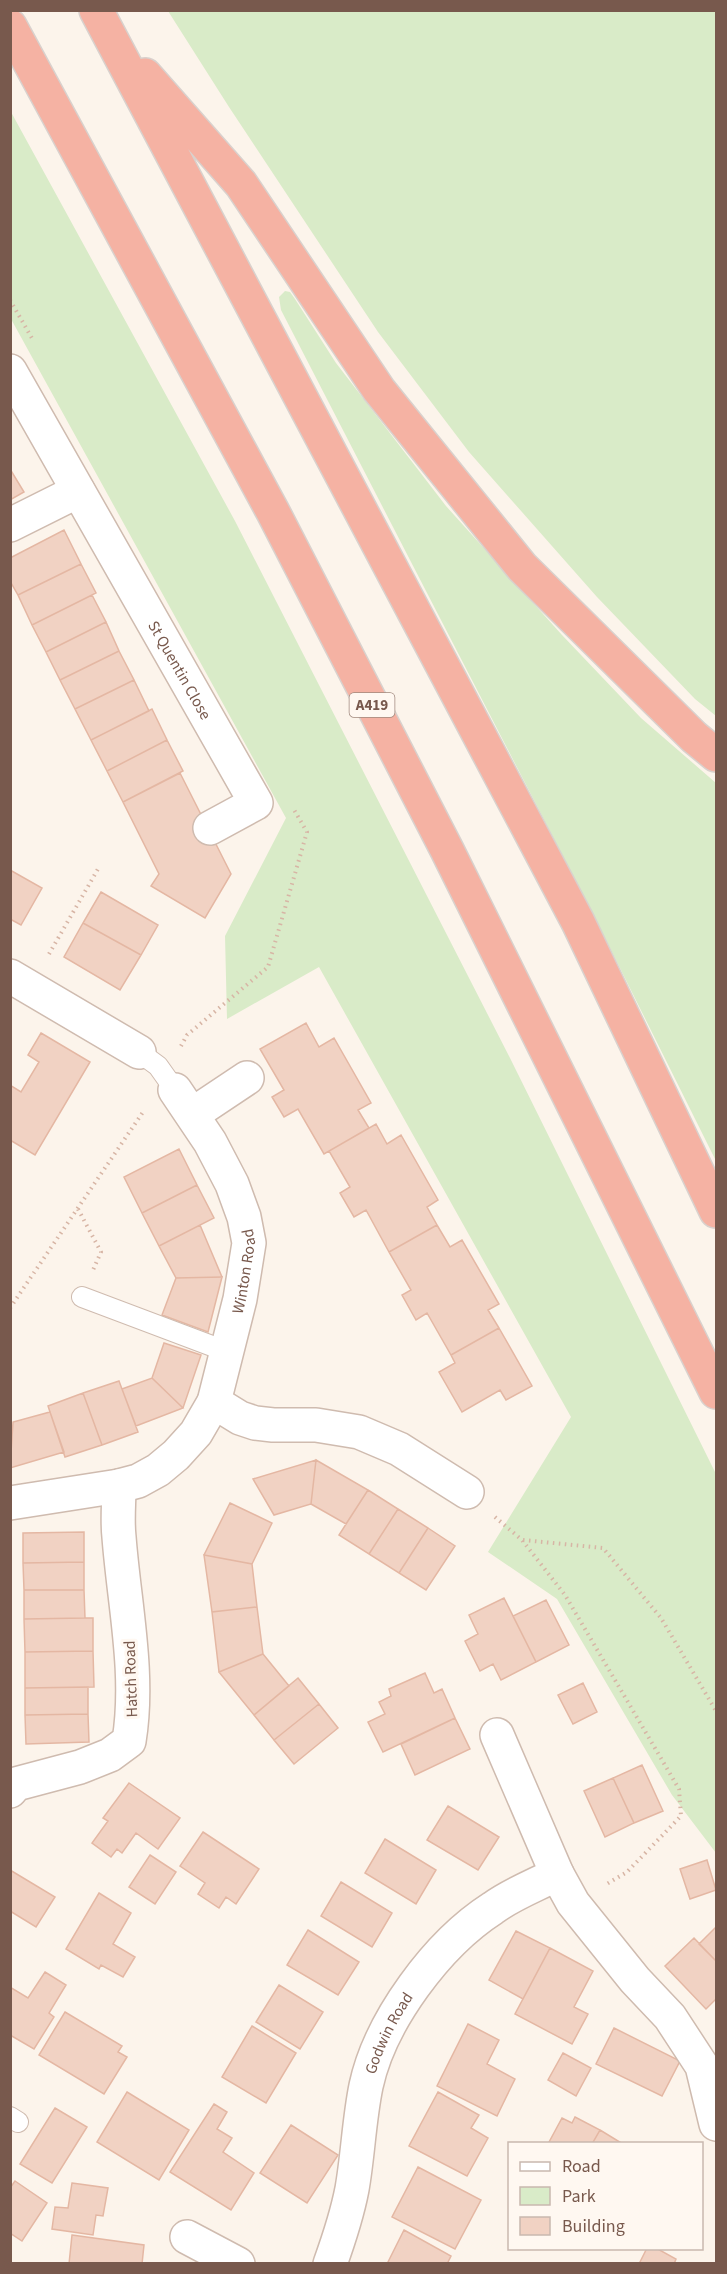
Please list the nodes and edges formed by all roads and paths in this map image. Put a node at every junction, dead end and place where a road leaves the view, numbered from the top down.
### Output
1 (103, 23) edge
2 (10, 26) edge
3 (10, 371) edge
4 (78, 490) junction
5 (10, 525) edge
6 (717, 755) edge
7 (210, 828) dead end
8 (98, 869) dead end
9 (44, 963) dead end
10 (10, 976) edge
11 (139, 1052) joint
12 (247, 1078) dead end
13 (178, 1093) junction
14 (78, 1209) junction
15 (717, 1211) edge
16 (82, 1297) joint
17 (10, 1308) edge
18 (228, 1352) junction
19 (717, 1392) edge
20 (214, 1402) junction
21 (119, 1486) junction
22 (467, 1492) joint
23 (10, 1503) edge
24 (522, 1540) junction
25 (717, 1711) edge
26 (497, 1735) dead end
27 (12, 1786) edge
28 (557, 1874) junction
29 (573, 1903) junction
30 (716, 2124) edge
31 (187, 2237) dead end
32 (238, 2264) edge
33 (330, 2264) edge

1 - 6 highway
1 - 15 highway
2 - 19 highway, A419
3 - 4 street, St Quentin Close
4 - 5 street
4 - 7 street, St Quentin Close
8 - 9 path
10 - 11 street
11 - 13 lane
12 - 13 street
13 - 14 path
13 - 18 street, Winton Road
14 - 16 path
14 - 17 path
16 - 18 lane
18 - 20 street, Winton Road
20 - 21 street, Winton Road
20 - 22 street
21 - 23 street, Winton Road
21 - 27 street, Hatch Road
22 - 24 path
24 - 25 path
24 - 29 path
26 - 28 street
28 - 29 street
28 - 33 street, Godwin Road
29 - 30 street
31 - 32 street

